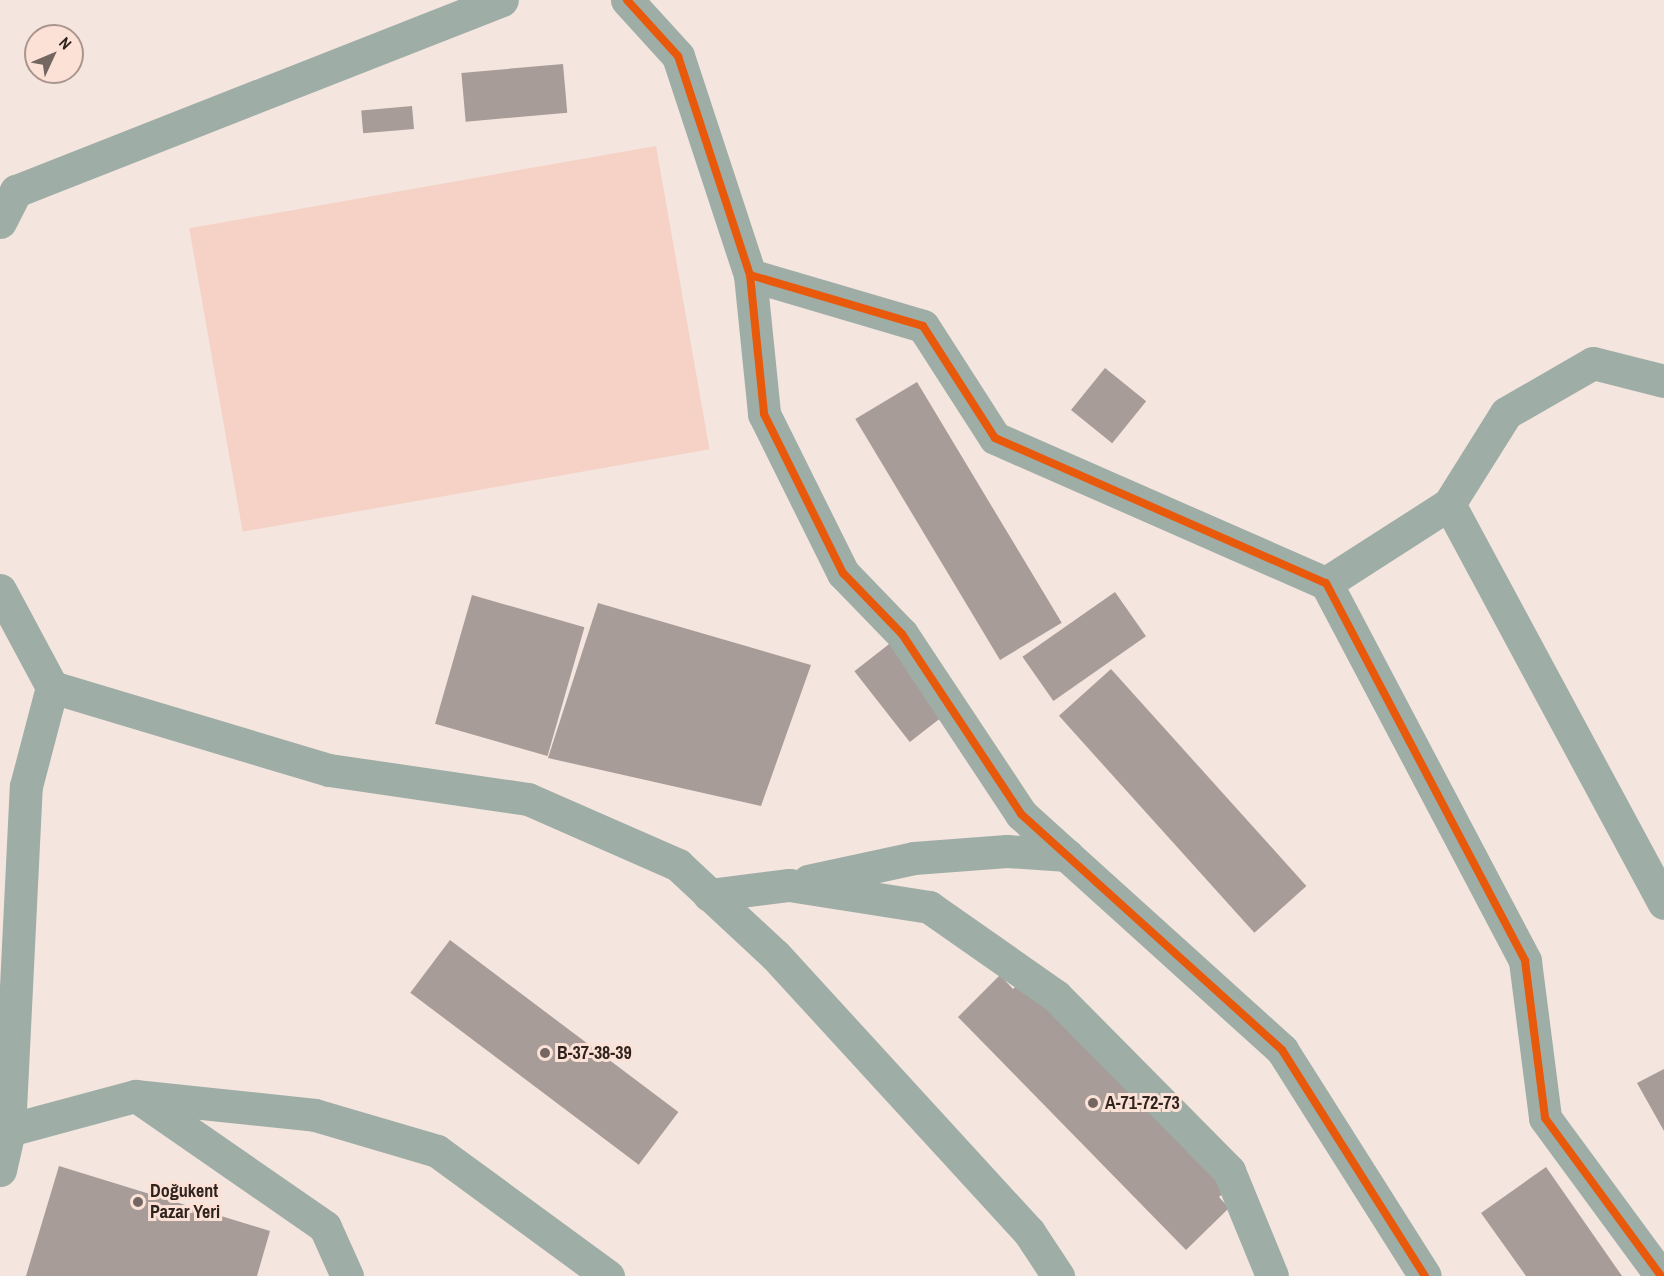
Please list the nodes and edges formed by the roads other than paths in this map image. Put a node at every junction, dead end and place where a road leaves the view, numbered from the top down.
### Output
1 (502, 0) edge
2 (627, 0) edge
3 (0, 222) edge
4 (750, 275) junction
5 (1664, 381) edge
6 (1449, 504) junction
7 (1326, 583) junction
8 (0, 590) edge
9 (0, 649) edge
10 (32, 655) junction
11 (52, 687) junction
12 (1067, 855) junction
13 (789, 885) junction
14 (709, 895) junction
15 (1664, 903) edge
16 (135, 1096) junction
17 (4, 1128) edge
18 (0, 1170) edge
19 (347, 1276) edge
20 (608, 1276) edge
21 (1059, 1276) edge
22 (1272, 1276) edge
23 (1425, 1276) edge
24 (1661, 1276) edge

1 - 3 street
2 - 4 street
4 - 7 street
4 - 12 street
5 - 6 street
6 - 7 street
6 - 15 street
7 - 24 street
8 - 10 street
9 - 10 street
10 - 11 street
11 - 14 street
11 - 17 street
12 - 13 street
12 - 23 street
13 - 14 street
13 - 22 street
14 - 21 street
16 - 17 street
16 - 19 street
16 - 20 street
17 - 18 street

